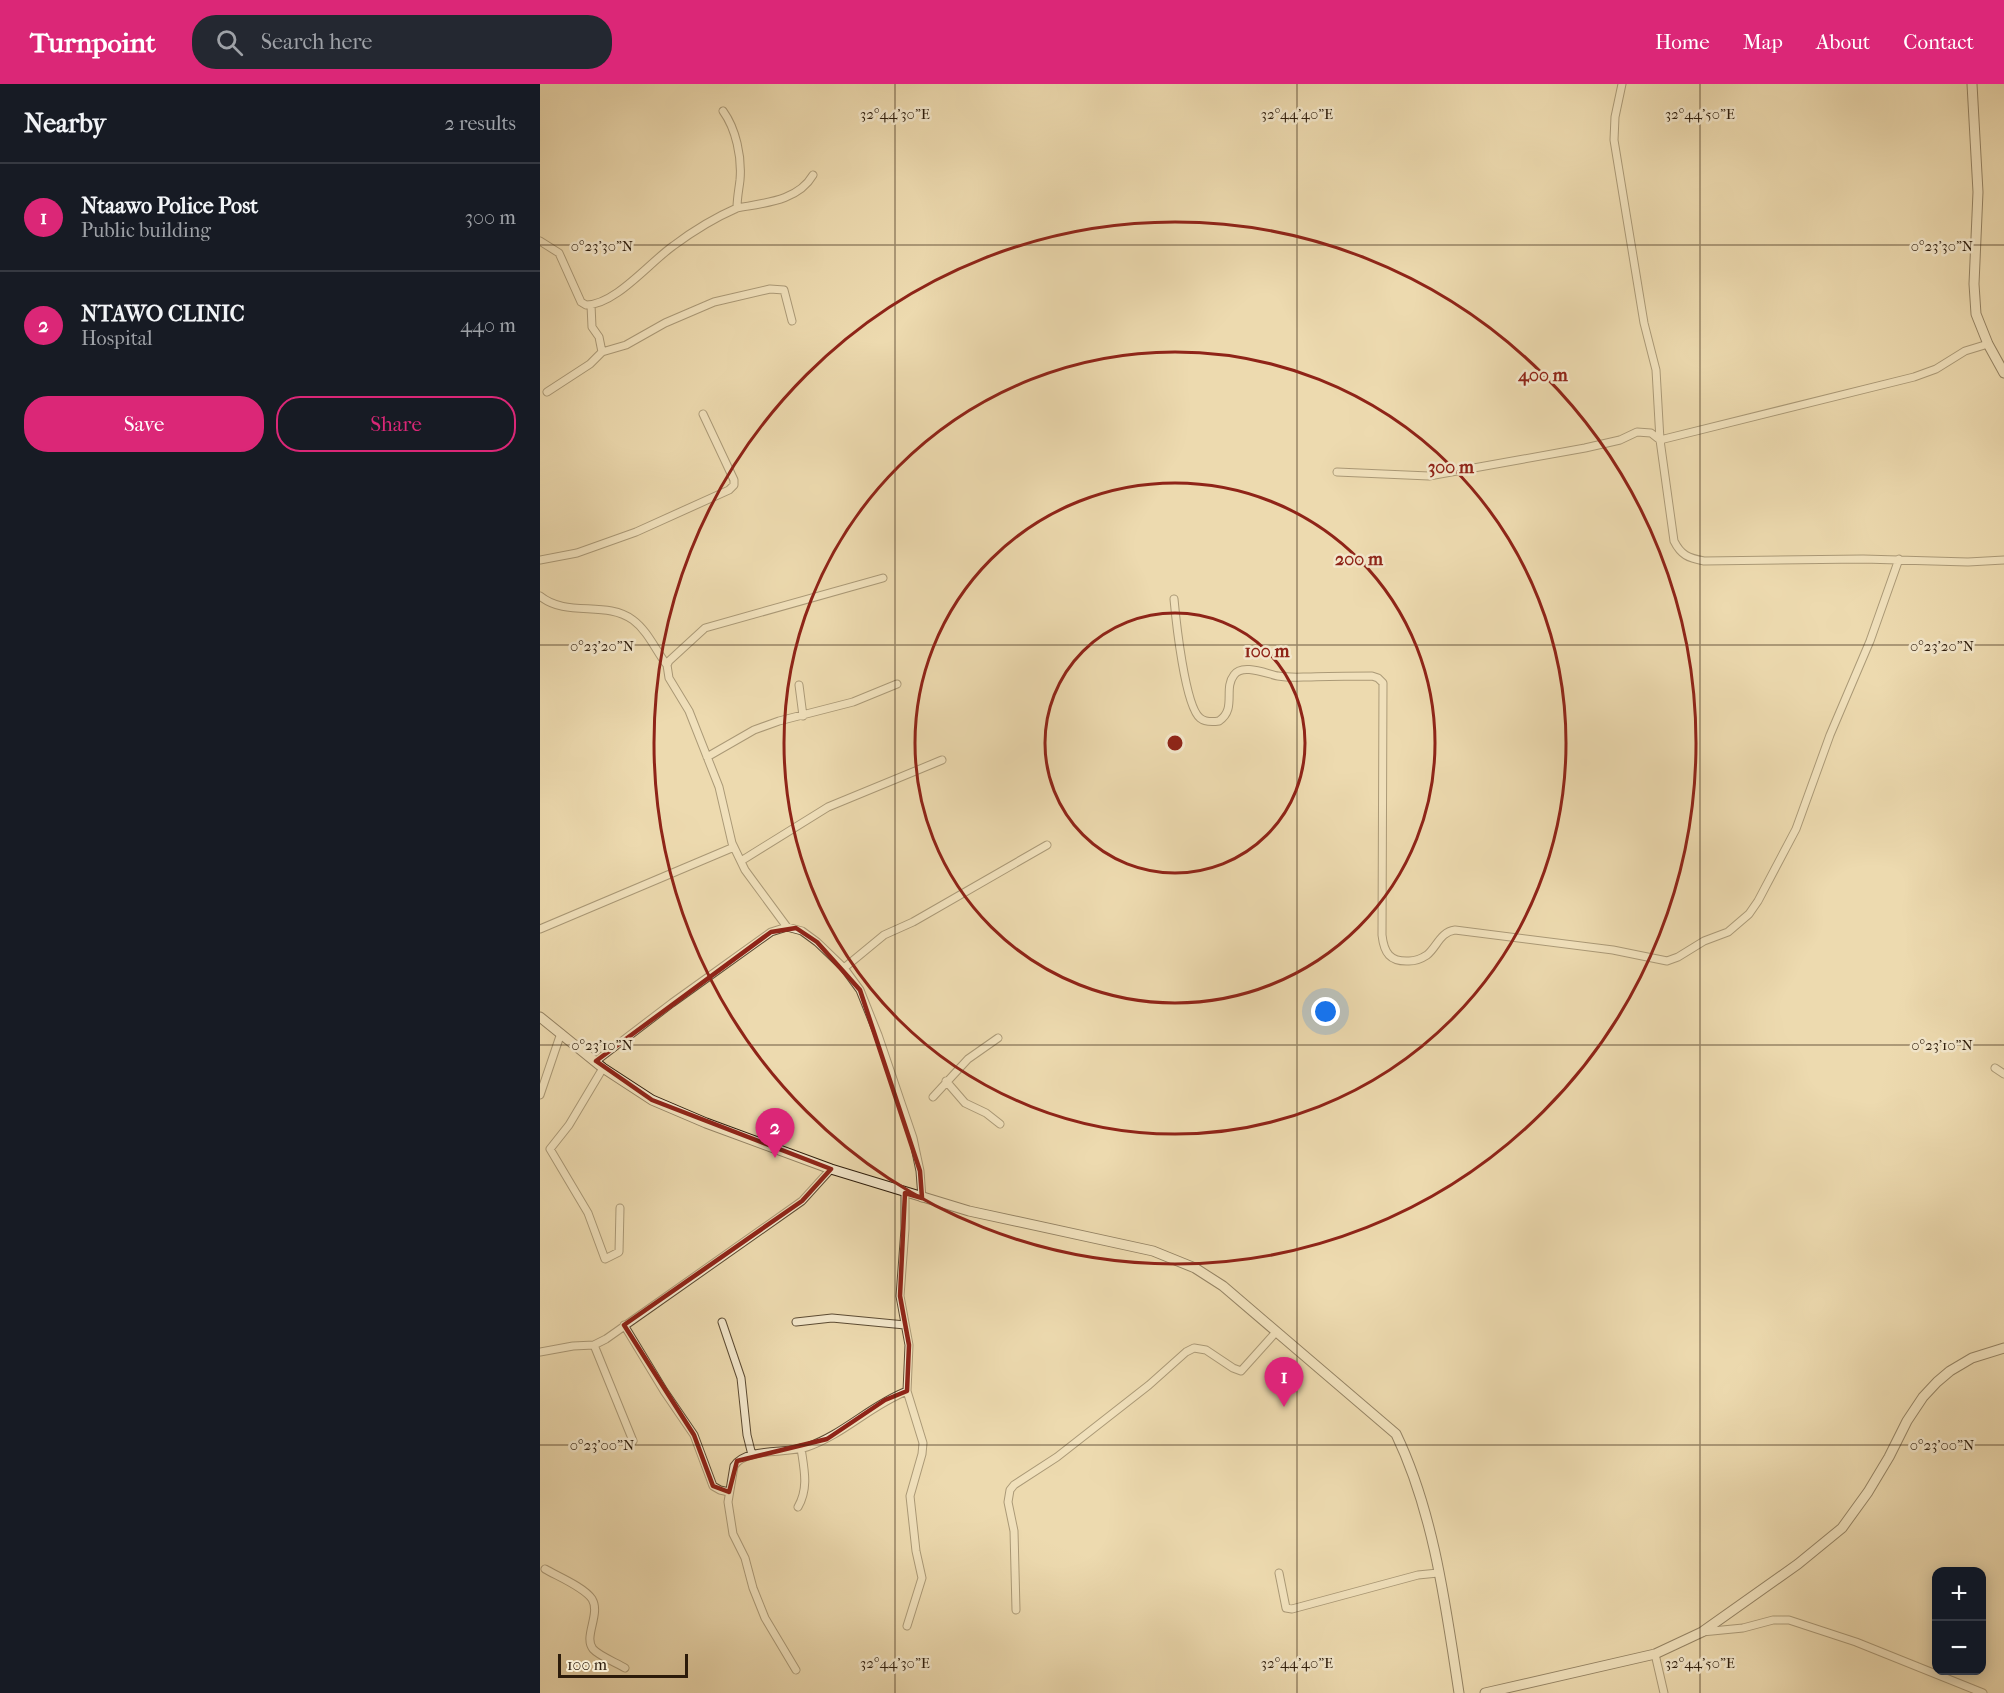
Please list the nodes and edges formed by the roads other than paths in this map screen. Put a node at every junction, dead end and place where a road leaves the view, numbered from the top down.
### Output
1 (1622, 84) edge
2 (1972, 84) edge
3 (723, 111) dead end
4 (813, 175) dead end
5 (737, 208) junction
6 (540, 241) edge
7 (591, 305) junction
8 (792, 321) dead end
9 (1988, 344) junction
10 (602, 352) junction
11 (2004, 373) edge
12 (547, 392) dead end
13 (703, 414) dead end
14 (1660, 440) junction
15 (1336, 472) dead end
16 (1899, 559) junction
17 (540, 560) edge
18 (2004, 560) edge
19 (883, 578) dead end
20 (540, 596) edge
21 (1174, 599) dead end
22 (668, 665) junction
23 (897, 684) dead end
24 (799, 685) dead end
25 (803, 716) junction
26 (707, 757) junction
27 (942, 760) dead end
28 (1047, 845) dead end
29 (734, 847) junction
30 (741, 861) junction
31 (787, 927) junction
32 (540, 929) edge
33 (844, 968) junction
34 (540, 1017) edge
35 (561, 1033) junction
36 (998, 1038) dead end
37 (599, 1064) junction
38 (1995, 1068) dead end
39 (2004, 1074) edge
40 (946, 1081) junction
41 (540, 1095) edge
42 (933, 1097) dead end
43 (1000, 1124) dead end
44 (831, 1168) junction
45 (905, 1193) junction
46 (922, 1198) junction
47 (620, 1208) dead end
48 (722, 1322) dead end
49 (796, 1322) dead end
50 (624, 1325) junction
51 (905, 1325) junction
52 (1276, 1332) junction
53 (594, 1345) junction
54 (2004, 1348) edge
55 (540, 1352) edge
56 (908, 1391) junction
57 (633, 1441) dead end
58 (801, 1448) junction
59 (752, 1455) junction
60 (729, 1492) junction
61 (798, 1507) dead end
62 (545, 1569) dead end
63 (1438, 1572) junction
64 (1279, 1573) dead end
65 (1016, 1610) dead end
66 (908, 1626) dead end
67 (1702, 1632) junction
68 (1654, 1654) junction
69 (625, 1668) dead end
70 (796, 1670) dead end
71 (1459, 1693) edge
72 (1485, 1693) edge
73 (1664, 1693) edge
74 (1983, 1693) edge

1 - 14 street
2 - 9 street
3 - 5 street
4 - 5 street
5 - 7 street
6 - 7 street
7 - 10 street
8 - 10 street
9 - 11 street
9 - 14 street
10 - 12 street
13 - 17 street
14 - 15 street
14 - 16 street
16 - 18 street
16 - 21 street
19 - 22 street
20 - 22 street
22 - 26 street
23 - 25 street
24 - 25 street
25 - 26 street
26 - 29 street
27 - 30 street
28 - 33 street
29 - 30 street
29 - 32 street
30 - 31 street
31 - 33 street
31 - 37 street
33 - 46 street
34 - 35 street
35 - 37 street
35 - 41 street
36 - 40 street
37 - 44 street
37 - 47 street
38 - 39 street
40 - 42 street
40 - 43 street
44 - 45 street
44 - 50 street
45 - 46 street
45 - 51 street
46 - 52 street
48 - 59 street
49 - 51 street
50 - 53 street
50 - 60 street
51 - 56 street
52 - 63 street
52 - 65 street
53 - 55 street
53 - 57 street
54 - 67 street
56 - 58 street
56 - 66 street
58 - 59 street
58 - 61 street
59 - 60 street
60 - 70 street
62 - 69 street
63 - 64 street
63 - 71 street
67 - 68 street
67 - 74 street
68 - 72 street
68 - 73 street

